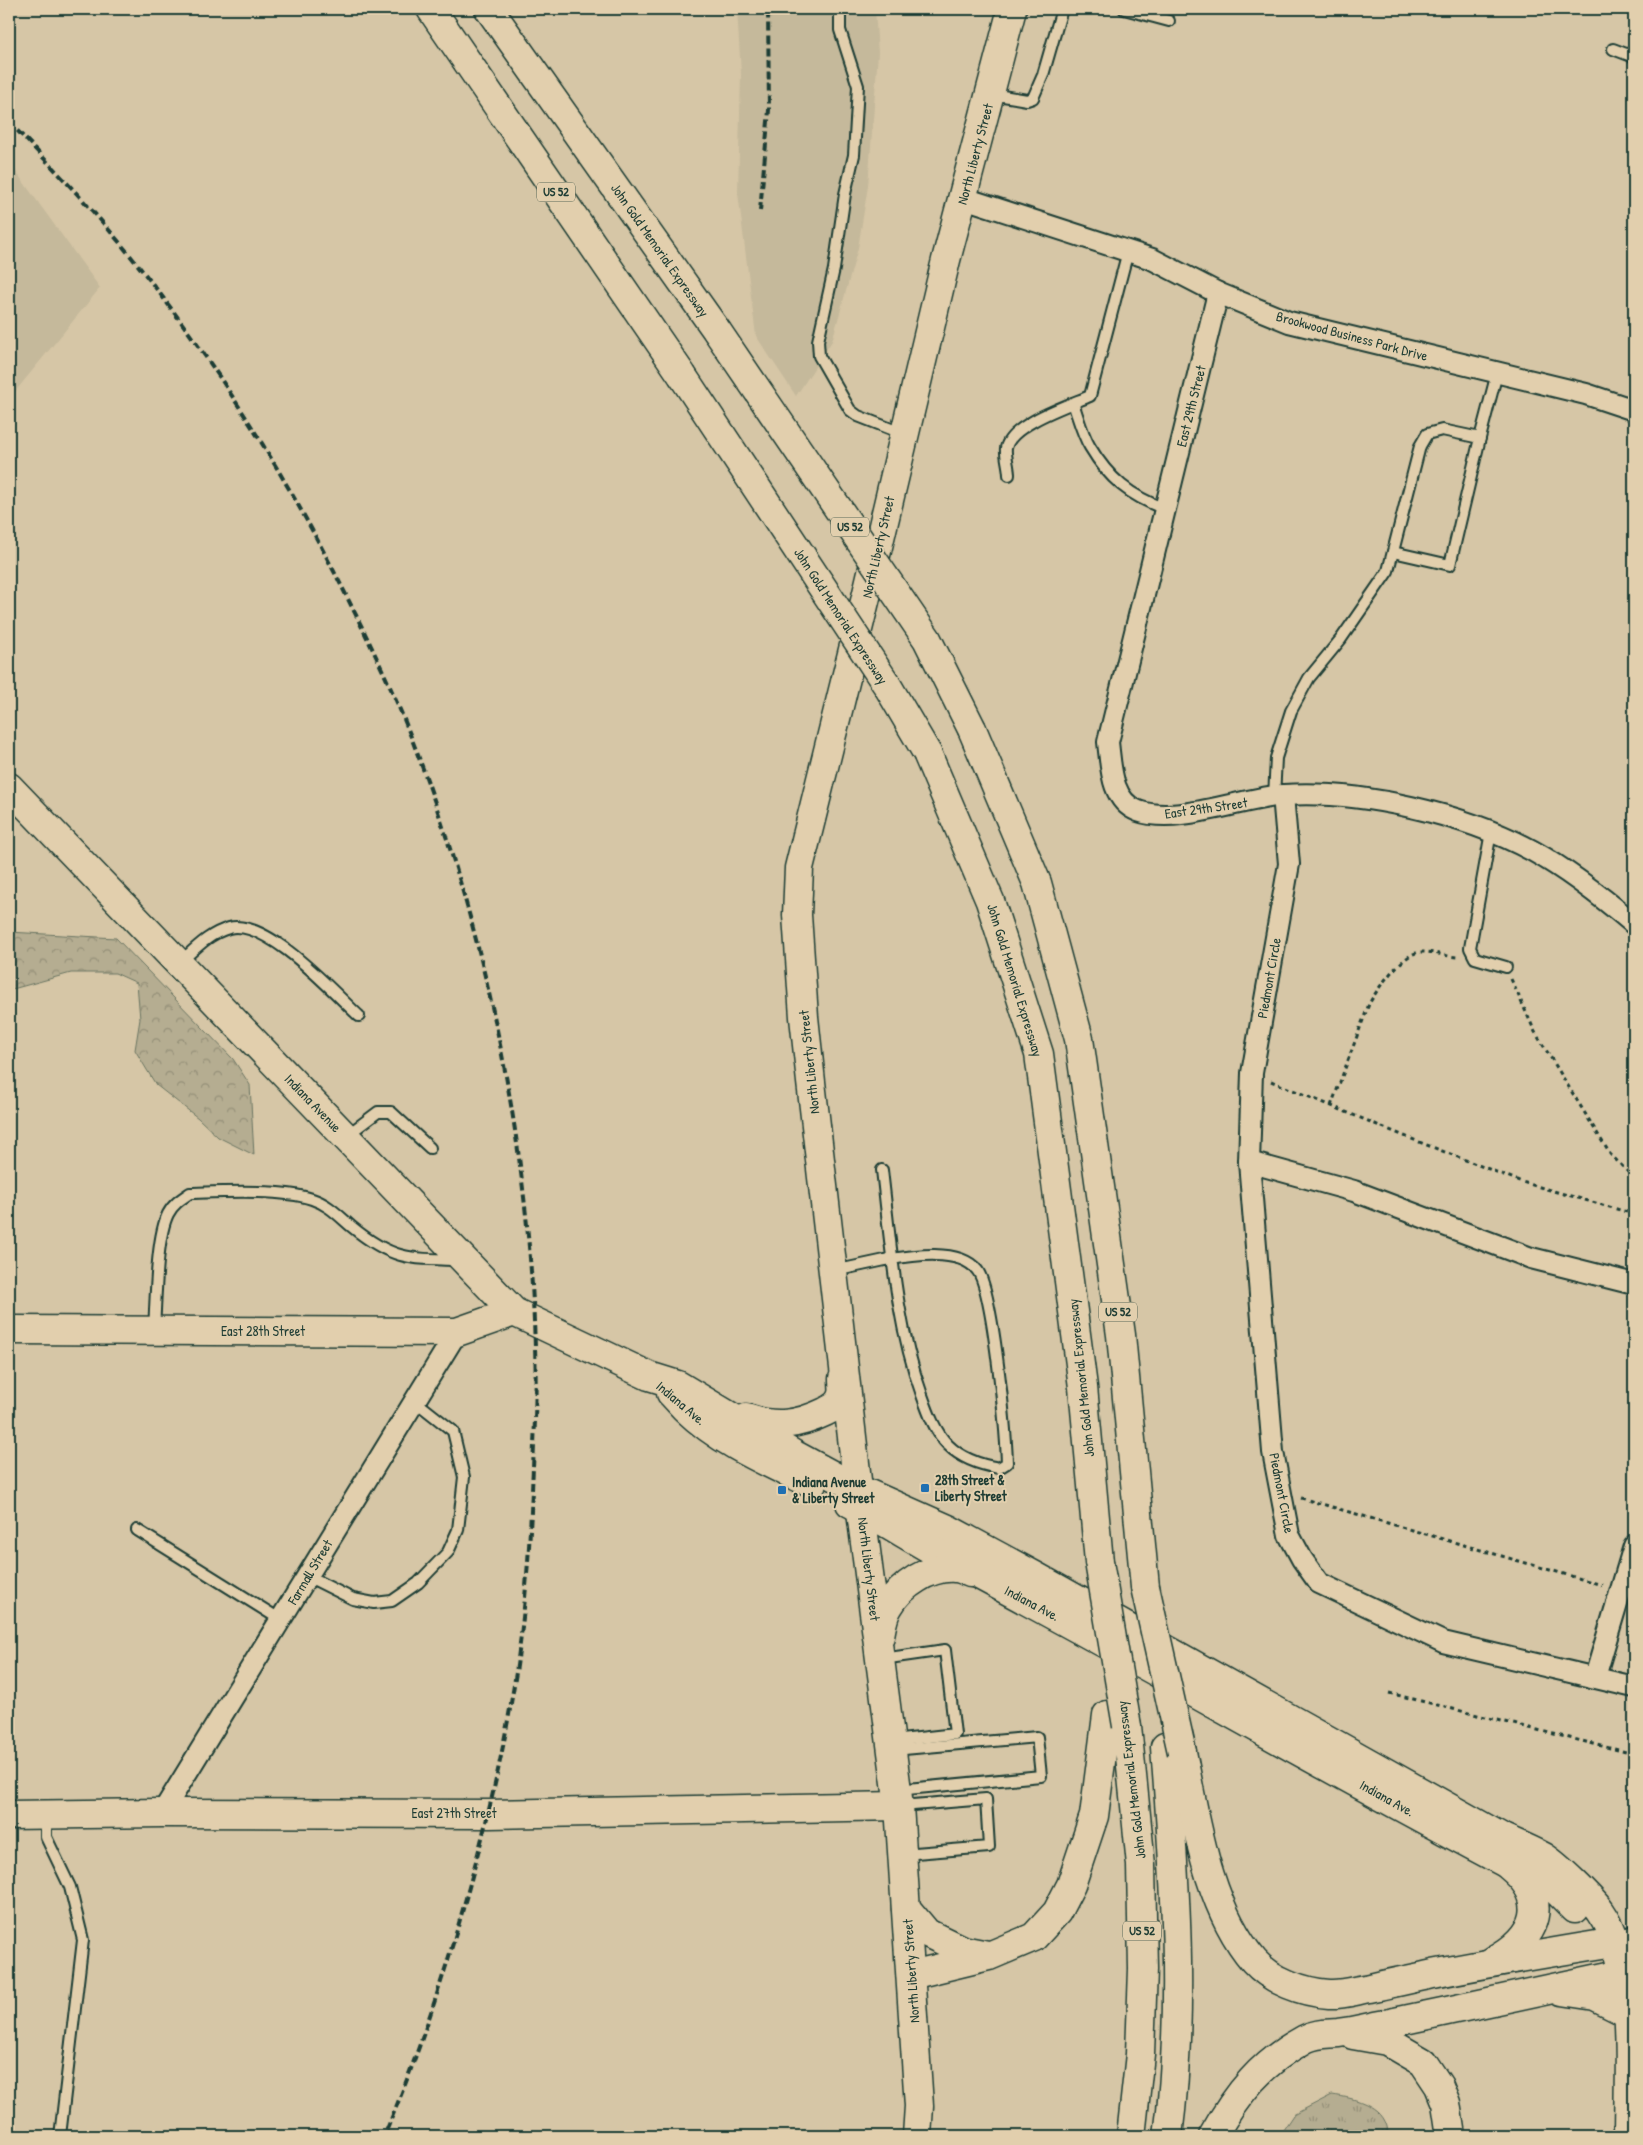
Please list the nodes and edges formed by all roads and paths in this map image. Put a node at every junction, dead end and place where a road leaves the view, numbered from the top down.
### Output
1 (431, 9) edge
2 (489, 9) edge
3 (840, 9) edge
4 (1012, 9) edge
5 (1062, 9) edge
6 (1124, 9) edge
7 (1169, 21) dead end
8 (1613, 50) dead end
9 (1634, 58) edge
10 (990, 94) junction
11 (964, 198) junction
12 (1128, 251) junction
13 (1218, 293) junction
14 (1497, 373) junction
15 (1073, 403) junction
16 (1634, 410) edge
17 (905, 434) junction
18 (1480, 438) junction
19 (1009, 474) dead end
20 (1165, 509) junction
21 (1393, 552) junction
22 (9, 787) edge
23 (1279, 796) junction
24 (1491, 832) junction
25 (1634, 924) edge
26 (1475, 958) junction
27 (179, 964) junction
28 (1506, 967) joint
29 (358, 1016) dead end
30 (1252, 1073) junction
31 (1331, 1106) junction
32 (345, 1136) junction
33 (430, 1148) dead end
34 (1248, 1162) junction
35 (882, 1170) dead end
36 (1634, 1178) edge
37 (1634, 1214) edge
38 (892, 1258) junction
39 (464, 1260) junction
40 (833, 1271) junction
41 (1634, 1284) edge
42 (514, 1312) junction
43 (9, 1330) edge
44 (154, 1330) junction
45 (457, 1332) junction
46 (844, 1360) junction
47 (649, 1376) junction
48 (415, 1401) junction
49 (722, 1410) junction
50 (1282, 1492) junction
51 (860, 1499) junction
52 (137, 1530) dead end
53 (1634, 1546) edge
54 (307, 1576) junction
55 (986, 1578) junction
56 (1621, 1591) junction
57 (281, 1620) junction
58 (879, 1652) junction
59 (1595, 1677) junction
60 (1634, 1687) edge
61 (1389, 1693) dead end
62 (1117, 1720) junction
63 (891, 1746) junction
64 (1173, 1750) junction
65 (1634, 1754) edge
66 (898, 1798) junction
67 (162, 1813) junction
68 (9, 1815) edge
69 (46, 1815) junction
70 (902, 1854) junction
71 (1510, 1866) junction
72 (906, 1908) junction
73 (1625, 1939) edge
74 (989, 1956) junction
75 (1488, 1963) junction
76 (1629, 1972) edge
77 (911, 1975) junction
78 (1533, 1992) junction
79 (1632, 2012) edge
80 (1339, 2032) junction
81 (60, 2136) edge
82 (917, 2136) edge
83 (1131, 2136) edge
84 (1168, 2136) edge
85 (1213, 2136) edge
86 (1451, 2136) edge
87 (1629, 2136) edge

1 - 62 main road, John Gold Memorial Expressway / US 52, bridge
2 - 64 main road, John Gold Memorial Expressway / US 52, bridge
3 - 17 lane
4 - 10 main road, North Liberty Street
5 - 10 lane
6 - 7 lane
8 - 9 lane
10 - 11 main road, North Liberty Street
11 - 12 street, Brookwood Business Park Drive
11 - 17 main road, North Liberty Street
12 - 13 street, Brookwood Business Park Drive
12 - 15 lane
13 - 14 street, Brookwood Business Park Drive
13 - 20 street, East 29th Street
14 - 16 street, Brookwood Business Park Drive
14 - 18 lane
15 - 19 lane
15 - 20 lane
17 - 40 main road, North Liberty Street
18 - 21 lane
18 - 21 lane
20 - 23 street, East 29th Street
21 - 23 lane
22 - 27 main road, Indiana Avenue
23 - 24 street, East 29th Street
23 - 30 street, Piedmont Circle
24 - 25 street, East 29th Street
24 - 26 lane
26 - 28 lane
26 - 31 path
27 - 29 lane
27 - 32 main road, Indiana Avenue
28 - 36 path
30 - 31 path
30 - 34 street, Piedmont Circle
31 - 37 path
32 - 33 lane
32 - 39 main road, Indiana Avenue
34 - 41 street
34 - 50 street, Piedmont Circle
35 - 38 lane
38 - 38 lane
38 - 40 lane
39 - 42 main road, Indiana Avenue
39 - 44 lane
40 - 46 main road, North Liberty Street
42 - 45 main road, East 28th Street
42 - 47 main road, Indiana Avenue
43 - 44 main road, East 28th Street
44 - 45 main road, East 28th Street
45 - 48 street, Farmall Street
46 - 49 main road
46 - 51 main road, North Liberty Street
47 - 49 main road, Indiana Ave.
47 - 51 main road, Indiana Ave.
48 - 54 street, Farmall Street
48 - 54 lane
49 - 51 main road, Indiana Ave.
50 - 56 path
50 - 59 street, Piedmont Circle
51 - 55 main road, Indiana Ave.
51 - 58 main road, North Liberty Street
51 - 73 main road, Indiana Ave.
52 - 57 lane
53 - 56 street
54 - 57 street, Farmall Street
55 - 58 main road
55 - 71 main road, Indiana Ave.
56 - 59 street
57 - 67 street, Farmall Street
58 - 63 main road, North Liberty Street
58 - 63 lane
59 - 60 street, Piedmont Circle
61 - 65 path
62 - 74 main road
62 - 83 main road, John Gold Memorial Expressway / US 52
63 - 66 main road, North Liberty Street
63 - 66 lane
64 - 75 main road
64 - 84 main road, US 52
66 - 67 main road, East 27th Street
66 - 70 main road, North Liberty Street
66 - 70 lane
67 - 69 main road, East 27th Street
68 - 69 main road, East 27th Street
69 - 81 lane
70 - 72 main road, North Liberty Street
71 - 73 main road, Indiana Ave.
71 - 75 main road
72 - 74 main road
72 - 77 main road, North Liberty Street
73 - 75 main road
73 - 76 main road, Indiana Ave.
74 - 77 main road
76 - 78 main road
76 - 79 main road, Indiana Ave.
77 - 82 main road, North Liberty Street
78 - 79 main road
78 - 80 main road
79 - 87 main road, Indiana Ave.
80 - 85 main road
80 - 86 main road

